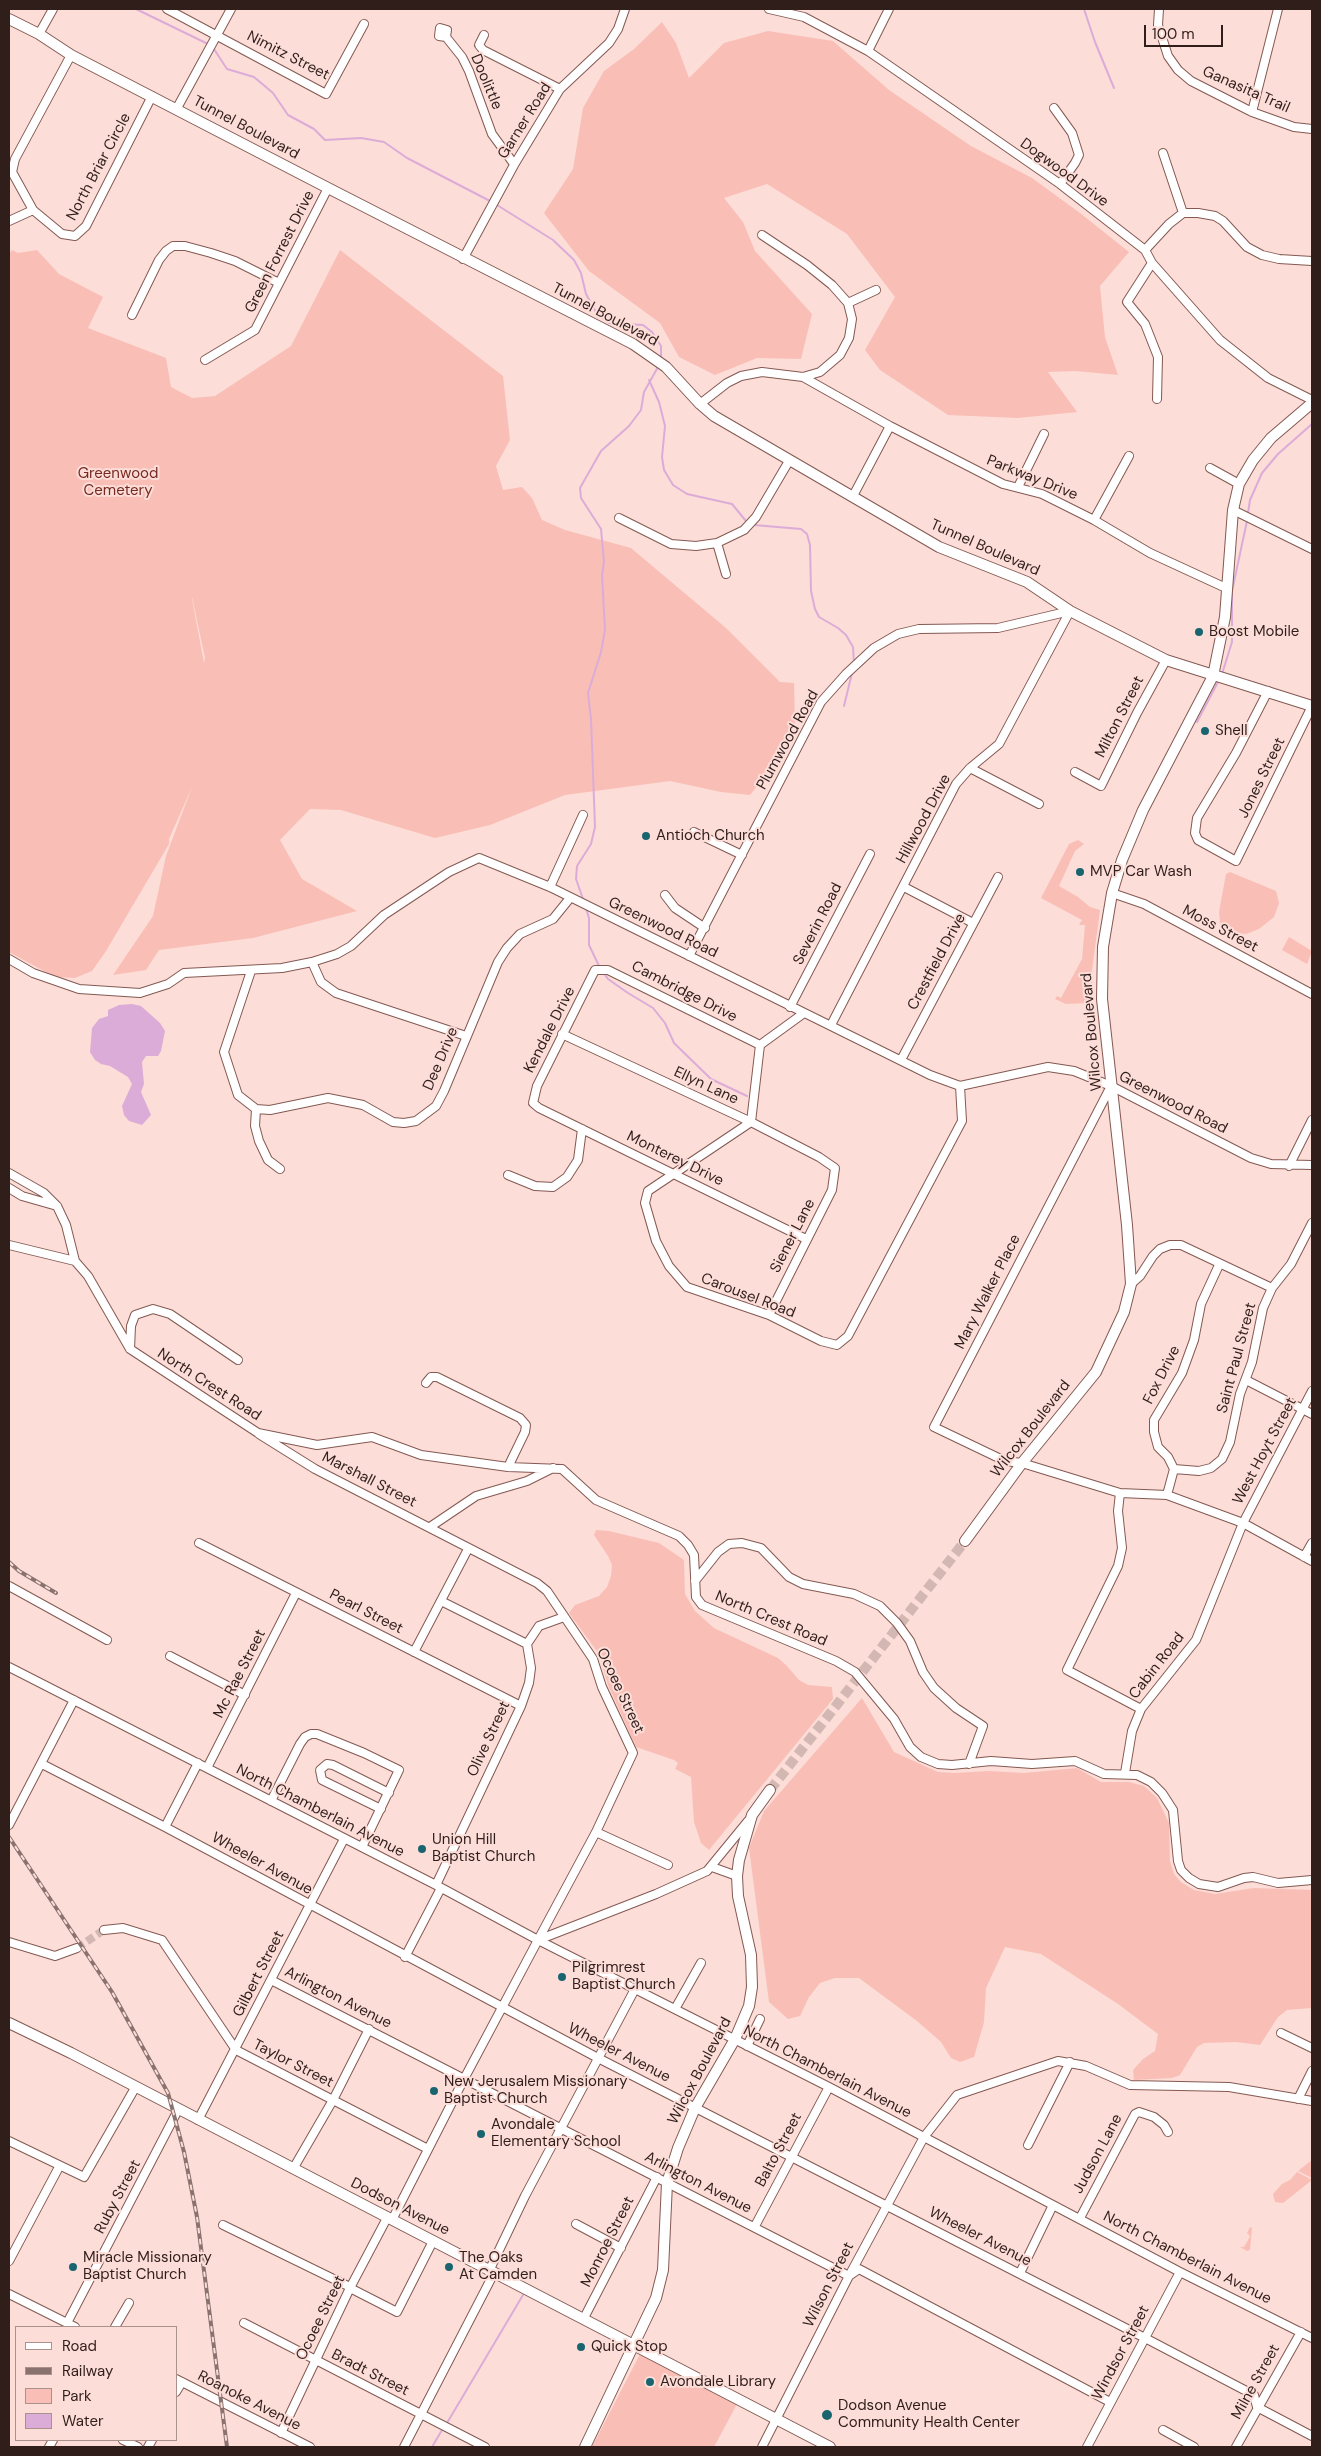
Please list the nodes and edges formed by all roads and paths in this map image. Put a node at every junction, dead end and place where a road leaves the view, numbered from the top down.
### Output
1 (53, 9) edge
2 (168, 9) edge
3 (231, 9) edge
4 (625, 9) edge
5 (769, 9) edge
6 (808, 9) edge
7 (889, 9) edge
8 (1159, 9) edge
9 (1278, 9) edge
10 (804, 17) junction
11 (9, 19) edge
12 (364, 24) dead end
13 (39, 34) junction
14 (217, 35) junction
15 (484, 35) dead end
16 (446, 37) dead end
17 (868, 52) junction
18 (71, 55) junction
19 (560, 88) junction
20 (152, 96) junction
21 (178, 108) junction
22 (1054, 108) dead end
23 (1252, 112) junction
24 (1312, 129) edge
25 (1163, 153) dead end
26 (514, 164) junction
27 (1060, 184) junction
28 (328, 188) junction
29 (33, 210) junction
30 (1183, 213) junction
31 (9, 221) edge
32 (762, 235) dead end
33 (1145, 250) junction
34 (464, 259) junction
35 (1312, 261) edge
36 (1152, 263) junction
37 (279, 283) junction
38 (876, 290) dead end
39 (848, 303) junction
40 (132, 315) dead end
41 (206, 360) dead end
42 (803, 377) junction
43 (1157, 399) dead end
44 (1312, 401) edge
45 (700, 404) junction
46 (890, 426) junction
47 (1044, 434) dead end
48 (1129, 456) dead end
49 (790, 461) junction
50 (1210, 468) dead end
51 (1238, 484) junction
52 (1018, 487) junction
53 (853, 496) junction
54 (1233, 510) junction
55 (619, 518) dead end
56 (1094, 520) junction
57 (717, 543) junction
58 (1312, 549) edge
59 (726, 574) dead end
60 (1226, 588) junction
61 (1070, 611) junction
62 (1166, 660) junction
63 (1213, 676) junction
64 (1268, 692) junction
65 (1312, 706) edge
66 (970, 768) junction
67 (1075, 772) dead end
68 (1039, 804) dead end
69 (583, 815) dead end
70 (694, 832) dead end
71 (870, 854) dead end
72 (742, 855) junction
73 (998, 877) dead end
74 (904, 886) junction
75 (550, 887) junction
76 (1112, 893) junction
77 (665, 896) dead end
78 (570, 898) junction
79 (974, 923) junction
80 (705, 928) junction
81 (689, 956) junction
82 (9, 958) edge
83 (312, 962) junction
84 (595, 970) joint
85 (251, 971) junction
86 (1312, 994) edge
87 (790, 1007) junction
88 (804, 1013) junction
89 (831, 1025) junction
90 (562, 1034) junction
91 (466, 1036) junction
92 (760, 1045) junction
93 (901, 1060) junction
94 (960, 1086) junction
95 (1111, 1086) junction
96 (533, 1103) joint
97 (256, 1109) junction
98 (1312, 1120) edge
99 (751, 1122) junction
100 (582, 1130) junction
101 (1312, 1165) edge
102 (1289, 1166) junction
103 (835, 1168) joint
104 (280, 1169) dead end
105 (672, 1173) junction
106 (9, 1174) edge
107 (508, 1175) dead end
108 (9, 1188) edge
109 (58, 1206) junction
110 (1312, 1223) edge
111 (806, 1238) junction
112 (9, 1245) edge
113 (75, 1261) junction
114 (1219, 1265) junction
115 (1131, 1284) junction
116 (1272, 1288) junction
117 (769, 1315) junction
118 (130, 1350) junction
119 (238, 1360) dead end
120 (1246, 1380) junction
121 (426, 1383) dead end
122 (1312, 1391) edge
123 (1303, 1409) junction
124 (1312, 1414) edge
125 (258, 1434) junction
126 (1022, 1463) junction
127 (508, 1467) junction
128 (553, 1468) junction
129 (1174, 1469) junction
130 (1120, 1493) junction
131 (1167, 1495) junction
132 (1243, 1523) junction
133 (430, 1527) junction
134 (965, 1541) tunnel mouth
135 (199, 1543) dead end
136 (1312, 1543) edge
137 (468, 1549) junction
138 (1304, 1557) junction
139 (1312, 1561) edge
140 (695, 1581) junction
141 (9, 1586) edge
142 (296, 1592) junction
143 (441, 1601) junction
144 (564, 1617) junction
145 (107, 1640) dead end
146 (527, 1644) junction
147 (414, 1652) junction
148 (170, 1656) dead end
149 (9, 1667) edge
150 (245, 1695) junction
151 (74, 1700) junction
152 (521, 1706) junction
153 (1140, 1709) junction
154 (198, 1763) junction
155 (42, 1764) junction
156 (969, 1764) junction
157 (207, 1768) junction
158 (1125, 1773) junction
159 (770, 1790) tunnel mouth
160 (389, 1793) junction
161 (271, 1801) junction
162 (381, 1809) junction
163 (752, 1815) junction
164 (9, 1825) edge
165 (166, 1827) junction
166 (596, 1832) junction
167 (344, 1840) junction
168 (362, 1847) junction
169 (668, 1865) dead end
170 (710, 1869) junction
171 (737, 1876) junction
172 (1312, 1880) edge
173 (439, 1887) junction
174 (310, 1906) junction
175 (104, 1930) tunnel mouth
176 (538, 1940) junction
177 (9, 1942) edge
178 (77, 1948) tunnel mouth
179 (405, 1957) junction
180 (701, 1963) dead end
181 (271, 1980) junction
182 (635, 1989) junction
183 (502, 2008) junction
184 (675, 2009) junction
185 (760, 2019) dead end
186 (9, 2023) edge
187 (369, 2029) junction
188 (1282, 2034) dead end
189 (735, 2039) junction
190 (747, 2046) junction
191 (1312, 2048) edge
192 (236, 2050) junction
193 (598, 2058) junction
194 (1070, 2062) junction
195 (1312, 2071) edge
196 (464, 2079) junction
197 (135, 2088) junction
198 (829, 2088) junction
199 (1298, 2099) junction
200 (333, 2100) junction
201 (1312, 2101) edge
202 (695, 2108) junction
203 (178, 2110) junction
204 (198, 2120) junction
205 (561, 2129) junction
206 (1168, 2132) dead end
207 (924, 2137) junction
208 (9, 2142) edge
209 (1028, 2145) dead end
210 (428, 2149) junction
211 (791, 2156) junction
212 (59, 2167) junction
213 (293, 2169) junction
214 (656, 2177) junction
215 (667, 2183) junction
216 (1053, 2204) junction
217 (887, 2206) junction
218 (1080, 2218) junction
219 (390, 2219) junction
220 (576, 2224) dead end
221 (223, 2225) dead end
222 (754, 2226) junction
223 (433, 2241) junction
224 (620, 2248) junction
225 (9, 2261) edge
226 (491, 2272) junction
227 (1180, 2272) junction
228 (1020, 2273) junction
229 (849, 2276) junction
230 (350, 2288) junction
231 (9, 2294) edge
232 (129, 2302) dead end
233 (584, 2318) junction
234 (244, 2323) dead end
235 (71, 2325) edge
236 (116, 2326) edge
237 (1301, 2332) junction
238 (1144, 2338) junction
239 (1312, 2338) edge
240 (634, 2345) junction
241 (316, 2361) junction
242 (179, 2380) edge
243 (1110, 2402) junction
244 (1257, 2407) junction
245 (421, 2414) junction
246 (777, 2418) junction
247 (1163, 2430) dead end
248 (281, 2432) junction
249 (1312, 2436) edge
250 (125, 2441) edge
251 (138, 2447) edge
252 (310, 2447) edge
253 (404, 2447) edge
254 (485, 2447) edge
255 (585, 2447) edge
256 (762, 2447) edge
257 (830, 2447) edge
258 (1087, 2447) edge
259 (1194, 2447) edge
260 (1236, 2447) edge

1 - 13 street
2 - 14 street, Nimitz Street
3 - 14 street
4 - 19 street, Garner Road
5 - 10 street, Dogwood Drive
6 - 10 street
7 - 17 street
8 - 23 street, Ganasita Trail
9 - 23 street
10 - 17 street, Dogwood Drive
11 - 13 main road, Tunnel Boulevard
12 - 14 street, Nimitz Street
13 - 18 main road, Tunnel Boulevard
14 - 21 street
15 - 19 street
16 - 26 street, Doolittle
17 - 27 street, Dogwood Drive
18 - 20 main road, Tunnel Boulevard
18 - 29 street, North Briar Circle
19 - 26 street, Garner Road
20 - 21 main road, Tunnel Boulevard
20 - 29 street, North Briar Circle
21 - 28 main road, Tunnel Boulevard
22 - 27 street
23 - 24 street, Ganasita Trail
25 - 30 street
26 - 34 street, Garner Road
27 - 33 street, Dogwood Drive
28 - 34 main road, Tunnel Boulevard
28 - 37 street, Green Forrest Drive
29 - 31 street
30 - 33 street
30 - 35 street
32 - 39 street
33 - 36 street, Dogwood Drive
34 - 45 main road, Tunnel Boulevard
36 - 43 street
36 - 44 street, Dogwood Drive
37 - 40 street
37 - 41 street, Green Forrest Drive
38 - 39 street
39 - 42 street
42 - 45 street
42 - 46 street, Parkway Drive
44 - 51 main road, Wilcox Boulevard
45 - 49 main road, Tunnel Boulevard
46 - 52 street, Parkway Drive
46 - 53 street
47 - 52 street
48 - 56 street
49 - 53 main road, Tunnel Boulevard
49 - 57 street
50 - 51 street
51 - 54 main road, Wilcox Boulevard
52 - 56 street, Parkway Drive
53 - 61 main road, Tunnel Boulevard
54 - 58 street
54 - 60 main road, Wilcox Boulevard
55 - 57 street
56 - 60 street, Parkway Drive
57 - 59 street
60 - 63 main road, Wilcox Boulevard
61 - 62 main road, Tunnel Boulevard
61 - 66 street, Hillwood Drive
61 - 72 street, Plumwood Road
62 - 63 main road, Tunnel Boulevard
62 - 67 street, Milton Street
63 - 64 main road, Tunnel Boulevard
63 - 76 main road, Wilcox Boulevard
64 - 65 main road, Tunnel Boulevard
64 - 65 street, Jones Street
66 - 68 street
66 - 74 street, Hillwood Drive
69 - 75 street
70 - 72 street
71 - 87 street, Severin Road
72 - 80 street, Plumwood Road
73 - 79 street, Crestfield Drive
74 - 79 street
74 - 89 street, Hillwood Drive
75 - 78 street, Greenwood Road
75 - 83 street, Greenwood Road
76 - 86 street, Moss Street
76 - 95 main road, Wilcox Boulevard
77 - 80 street
78 - 81 street, Greenwood Road
78 - 91 street, Dee Drive
79 - 93 street, Crestfield Drive
80 - 81 street, Plumwood Road
81 - 87 street, Greenwood Road
82 - 85 street, Greenwood Road
83 - 85 street, Greenwood Road
83 - 91 street
84 - 90 street, Kendale Drive
84 - 92 street, Cambridge Drive
85 - 97 street
87 - 88 street, Greenwood Road
88 - 89 street, Greenwood Road
88 - 92 street
89 - 93 street, Greenwood Road
90 - 96 street, Kendale Drive
90 - 99 street, Ellyn Lane
91 - 97 street, Dee Drive
92 - 99 street
93 - 94 street, Greenwood Road
94 - 95 street, Greenwood Road
94 - 117 street, Carousel Road
95 - 102 street, Greenwood Road
95 - 115 main road, Wilcox Boulevard
95 - 126 street, Mary Walker Place
96 - 100 street, Monterey Drive
97 - 104 street
98 - 102 street
99 - 103 street, Ellyn Lane
99 - 105 street, Carousel Road
100 - 105 street, Monterey Drive
100 - 107 street
101 - 102 street, Greenwood Road
103 - 111 street, Siener Lane
105 - 111 street, Monterey Drive
105 - 117 street, Carousel Road
106 - 109 street
108 - 109 street
109 - 113 street
110 - 116 street, Saint Paul Street
111 - 117 street, Siener Lane
112 - 113 street
113 - 118 street, North Crest Road
114 - 115 street
114 - 116 street
114 - 129 street, Fox Drive
115 - 126 main road, Wilcox Boulevard
116 - 120 street, Saint Paul Street
118 - 119 street
118 - 125 street, North Crest Road
120 - 123 street
120 - 129 street, Saint Paul Street
121 - 127 street
122 - 123 street, West Hoyt Street
123 - 124 street
123 - 132 street, West Hoyt Street
125 - 127 street, North Crest Road
125 - 133 street, Marshall Street
126 - 130 street
126 - 134 main road, Wilcox Boulevard
127 - 128 street, North Crest Road
128 - 133 street
128 - 140 street, North Crest Road
129 - 131 street
130 - 131 street
130 - 153 street
131 - 132 street
132 - 138 street
132 - 153 street, Cabin Road
133 - 137 street, Marshall Street
135 - 142 street, Pearl Street
136 - 138 street
137 - 143 street
137 - 144 street, Ocoee Street
138 - 139 street
140 - 156 street, North Crest Road
140 - 156 street
141 - 145 street
142 - 147 street, Pearl Street
142 - 150 street, Mc Rae Street
143 - 146 street
143 - 147 street
144 - 146 street
144 - 166 street, Ocoee Street
146 - 152 street, Olive Street
147 - 152 street, Pearl Street
148 - 150 street
149 - 151 street, North Chamberlain Avenue
150 - 157 street, Mc Rae Street
151 - 154 street, North Chamberlain Avenue
151 - 155 street
152 - 173 street, Olive Street
153 - 158 street, Cabin Road
154 - 157 street, North Chamberlain Avenue
154 - 165 street
155 - 164 street
155 - 165 street, Wheeler Avenue
156 - 158 street, North Crest Road
157 - 161 street, North Chamberlain Avenue
158 - 172 street, North Crest Road
159 - 163 main road, Wilcox Boulevard
160 - 161 street
160 - 162 street
160 - 162 street
161 - 167 street, North Chamberlain Avenue
162 - 168 street
163 - 170 street
163 - 171 main road, Wilcox Boulevard
165 - 174 street, Wheeler Avenue
166 - 169 street
166 - 176 street, Ocoee Street
167 - 168 street, North Chamberlain Avenue
167 - 174 street, Gilbert Street
168 - 173 street, North Chamberlain Avenue
170 - 171 street
170 - 176 street
171 - 189 main road, Wilcox Boulevard
173 - 176 street, North Chamberlain Avenue
173 - 179 street, Olive Street
174 - 179 street, Wheeler Avenue
174 - 181 street, Gilbert Street
175 - 192 street, Taylor Street
176 - 182 street, North Chamberlain Avenue
176 - 183 street, Ocoee Street
177 - 178 street
179 - 183 street, Wheeler Avenue
180 - 184 street
181 - 187 street, Arlington Avenue
181 - 192 street, Gilbert Street
182 - 184 street, North Chamberlain Avenue
182 - 193 street
183 - 193 street, Wheeler Avenue
183 - 196 street, Ocoee Street
184 - 189 street, North Chamberlain Avenue
185 - 190 street
186 - 197 main road, Dodson Avenue
187 - 196 street, Arlington Avenue
187 - 200 street
188 - 191 street
189 - 190 street, North Chamberlain Avenue
189 - 202 main road, Wilcox Boulevard
190 - 198 street, North Chamberlain Avenue
192 - 200 street, Taylor Street
192 - 204 street, Gilbert Street
193 - 202 street, Wheeler Avenue
193 - 205 street
194 - 199 street
194 - 207 street, Wilson Street
194 - 209 street
195 - 199 street
196 - 205 street, Arlington Avenue
196 - 210 street, Ocoee Street
197 - 203 main road, Dodson Avenue
197 - 212 street
198 - 207 street, North Chamberlain Avenue
198 - 211 street, Balto Street
199 - 201 street
200 - 210 street, Taylor Street
200 - 213 street
202 - 211 street, Wheeler Avenue
202 - 215 main road, Wilcox Boulevard
203 - 204 main road, Dodson Avenue
203 - 235 street, Ruby Street
204 - 213 main road, Dodson Avenue
205 - 214 street, Arlington Avenue
205 - 226 street
206 - 218 street, Judson Lane
207 - 216 street, North Chamberlain Avenue
207 - 217 street, Wilson Street
208 - 212 street
210 - 219 street, Ocoee Street
211 - 217 street, Wheeler Avenue
211 - 222 street, Balto Street
212 - 225 street
213 - 219 main road, Dodson Avenue
214 - 215 street, Arlington Avenue
214 - 224 street, Monroe Street
215 - 222 street, Arlington Avenue
215 - 240 main road, Wilcox Boulevard
216 - 218 street, North Chamberlain Avenue
216 - 228 street
217 - 228 street, Wheeler Avenue
217 - 229 street, Wilson Street
218 - 227 street, North Chamberlain Avenue
219 - 223 main road, Dodson Avenue
219 - 230 street, Ocoee Street
220 - 224 street
221 - 230 street
222 - 229 street, Arlington Avenue
223 - 226 main road, Dodson Avenue
223 - 230 street
224 - 233 street, Monroe Street
226 - 233 main road, Dodson Avenue
226 - 245 street
227 - 237 street, North Chamberlain Avenue
227 - 238 street, Windsor Street
228 - 238 street, Wheeler Avenue
229 - 243 street, Arlington Avenue
229 - 246 street, Wilson Street
230 - 241 street, Ocoee Street
231 - 235 street
232 - 236 street
233 - 240 main road, Dodson Avenue
234 - 241 street, Bradt Street
237 - 239 street, North Chamberlain Avenue
237 - 244 street, Milne Street
238 - 243 street, Windsor Street
238 - 244 street, Wheeler Avenue
240 - 246 main road, Dodson Avenue
240 - 255 main road, Wilcox Boulevard
241 - 245 street, Bradt Street
241 - 248 street, Ocoee Street
242 - 248 street, Roanoke Avenue
243 - 258 street, Windsor Street
244 - 249 street, Wheeler Avenue
244 - 260 street, Milne Street
245 - 253 street
245 - 254 street, Bradt Street
246 - 256 street, Wilson Street
246 - 257 main road, Dodson Avenue
247 - 259 street
248 - 252 street, Roanoke Avenue
250 - 251 street

